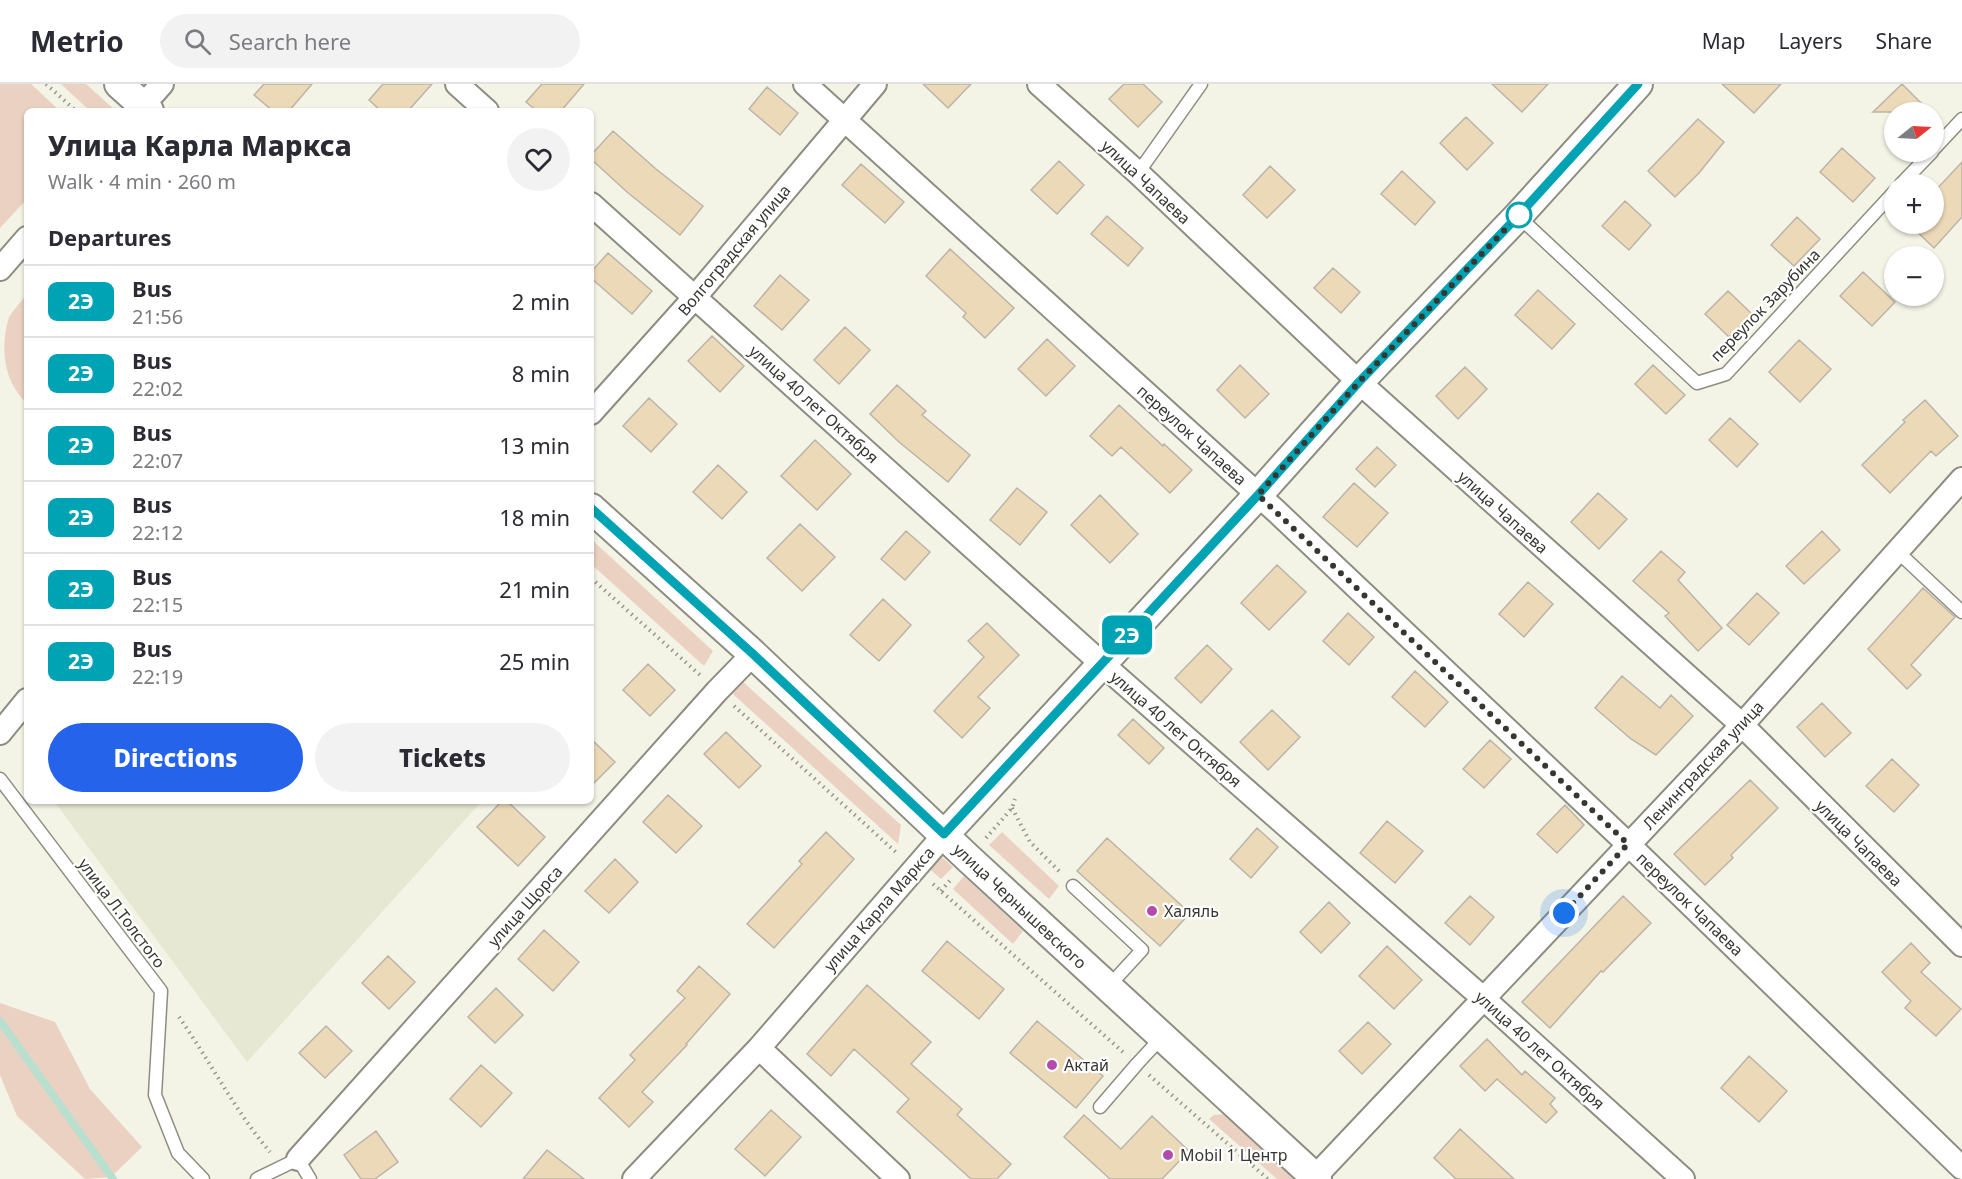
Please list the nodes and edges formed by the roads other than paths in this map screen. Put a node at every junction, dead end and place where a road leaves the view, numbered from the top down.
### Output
1 (119, 84) edge
2 (162, 84) edge
3 (457, 84) edge
4 (805, 84) edge
5 (875, 84) edge
6 (1039, 84) edge
7 (1202, 84) edge
8 (1638, 84) edge
9 (142, 108) edge
10 (144, 108) edge
11 (484, 108) edge
12 (1962, 119) edge
13 (845, 120) junction
14 (1944, 138) edge
15 (1922, 162) edge
16 (1138, 173) junction
17 (1910, 174) edge
18 (1884, 203) edge
19 (594, 207) edge
20 (1518, 216) junction
21 (24, 241) edge
22 (0, 269) edge
23 (695, 297) junction
24 (1359, 382) junction
25 (594, 410) edge
26 (1962, 480) edge
27 (1258, 495) junction
28 (594, 511) edge
29 (1898, 552) junction
30 (1962, 612) edge
31 (753, 654) junction
32 (1101, 663) junction
33 (24, 704) edge
34 (1742, 725) junction
35 (0, 733) edge
36 (0, 779) edge
37 (944, 834) junction
38 (1628, 844) junction
39 (1073, 886) road end
40 (1962, 945) edge
41 (1107, 987) junction
42 (1484, 999) junction
43 (1162, 1037) junction
44 (759, 1048) junction
45 (1100, 1107) dead end
46 (290, 1163) junction
47 (1962, 1168) edge
48 (1316, 1178) edge
49 (203, 1179) edge
50 (257, 1179) edge
51 (310, 1179) edge
52 (634, 1179) edge
53 (898, 1179) edge
54 (1683, 1179) edge

1 - 9 street
2 - 10 street
3 - 11 street
4 - 13 street, переулок Чапаева
5 - 13 street, Волгоградская улица
6 - 16 street, улица Чапаева
7 - 16 lane
8 - 20 street, улица Карла Маркса
12 - 14 lane
13 - 23 street, Волгоградская улица
13 - 27 street, переулок Чапаева
15 - 17 lane
16 - 24 street, улица Чапаева
18 - 20 lane, переулок Зарубина
19 - 23 street, улица 40 лет Октября
20 - 24 street, улица Карла Маркса
21 - 22 street
23 - 25 street, Волгоградская улица
23 - 32 street, улица 40 лет Октября
24 - 27 street, улица Карла Маркса
24 - 34 street, улица Чапаева
26 - 29 street, Ленинградская улица
27 - 32 street, улица Карла Маркса
27 - 38 street, переулок Чапаева
28 - 31 street, улица Чернышевского
29 - 30 lane
29 - 34 street, Ленинградская улица
31 - 37 street, улица Чернышевского
31 - 46 street, улица Щорса
32 - 37 street, улица Карла Маркса
32 - 42 street, улица 40 лет Октября
33 - 35 street
34 - 38 street, Ленинградская улица
34 - 40 street, улица Чапаева
36 - 49 lane, улица Л.Толстого
37 - 41 street, улица Чернышевского
37 - 44 street, улица Карла Маркса
38 - 42 street, Ленинградская улица
38 - 47 street, переулок Чапаева
39 - 41 lane
41 - 43 street, улица Чернышевского
42 - 48 street, Ленинградская улица
42 - 54 street, улица 40 лет Октября
43 - 45 lane
43 - 48 street, улица Чернышевского
44 - 52 street, улица Карла Маркса
44 - 53 street
46 - 50 lane
46 - 51 lane

